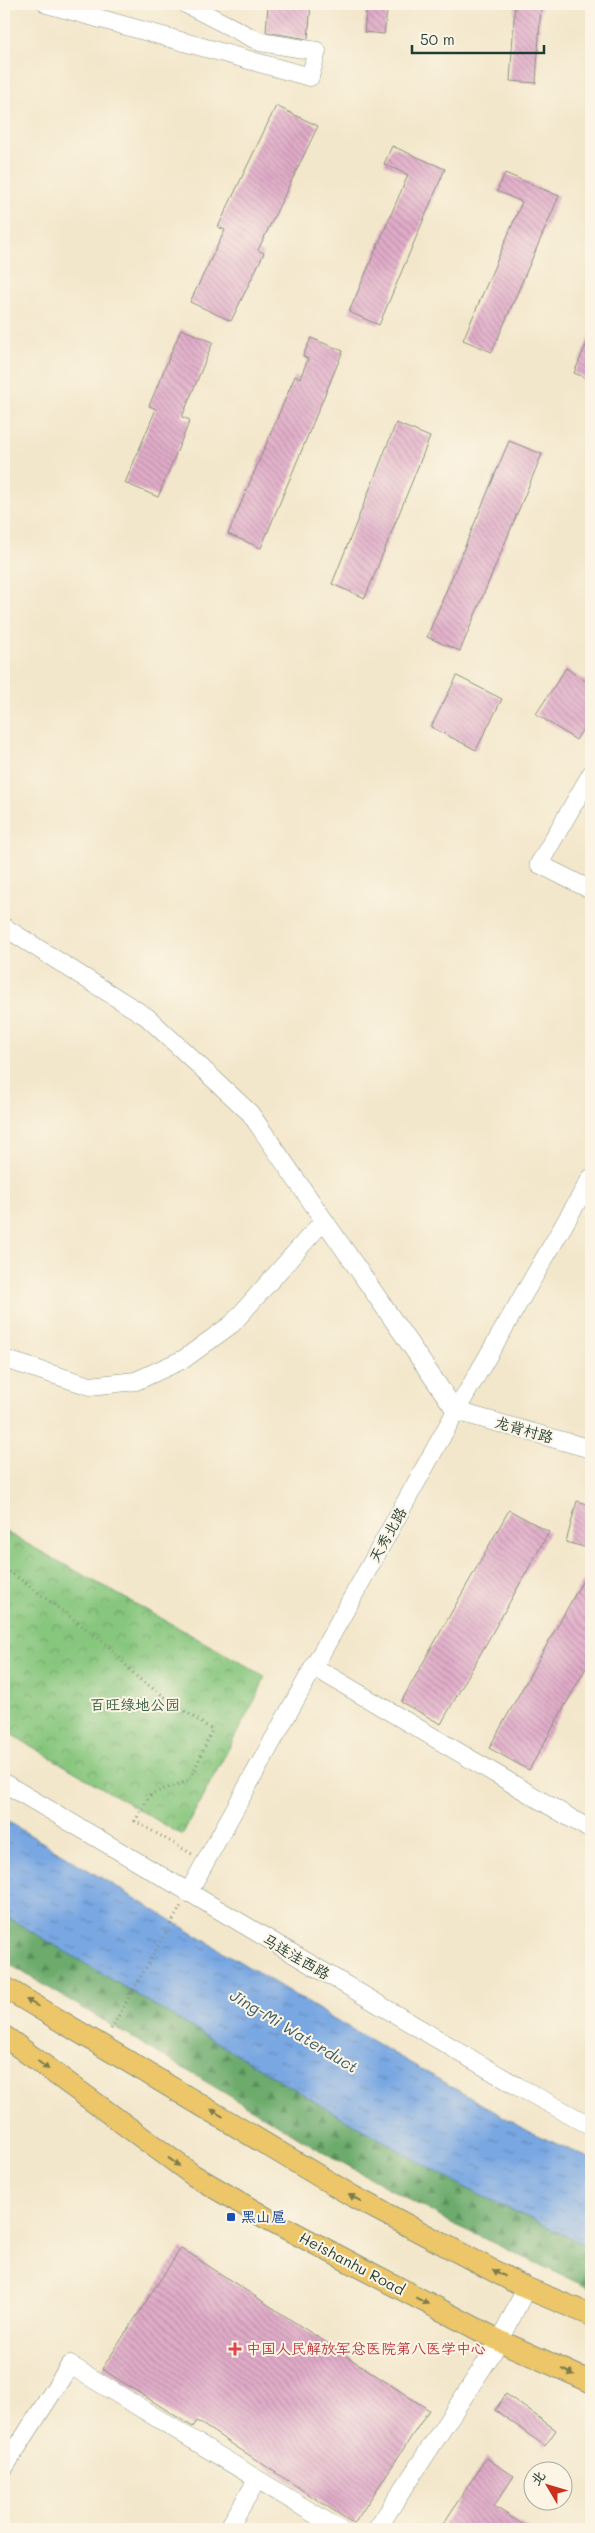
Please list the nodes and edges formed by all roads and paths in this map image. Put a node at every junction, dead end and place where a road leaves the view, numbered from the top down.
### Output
1 (47, 4) edge
2 (186, 4) edge
3 (591, 774) edge
4 (591, 890) edge
5 (4, 927) edge
6 (591, 1178) edge
7 (324, 1220) junction
8 (4, 1359) edge
9 (456, 1411) junction
10 (591, 1449) edge
11 (4, 1571) edge
12 (314, 1667) junction
13 (4, 1783) edge
14 (591, 1830) edge
15 (206, 1862) junction
16 (188, 1893) junction
17 (4, 1987) edge
18 (4, 2036) edge
19 (102, 2044) junction
20 (591, 2126) edge
21 (526, 2288) junction
22 (591, 2315) edge
23 (500, 2341) junction
24 (591, 2382) edge
25 (4, 2468) edge
26 (257, 2480) junction
27 (228, 2529) edge
28 (339, 2529) edge
29 (377, 2529) edge

1 - 2 street
3 - 4 street
5 - 7 street
6 - 9 street, 天秀北路
7 - 8 street
7 - 9 street
9 - 10 street, 龙背村路
9 - 12 street, 天秀北路
11 - 15 path
12 - 14 street
12 - 15 street, 天秀北路
13 - 16 street, 马连洼西路
15 - 16 street, 天秀北路
16 - 19 path
16 - 20 street, 马连洼西路
19 -> 17 main road
18 -> 23 main road, Heishanhu Road
21 -> 19 main road
21 - 22 main road
21 - 23 street
23 -> 24 main road, Heishanhu Road
23 - 29 street
25 - 26 street
26 - 27 street
26 - 28 street

